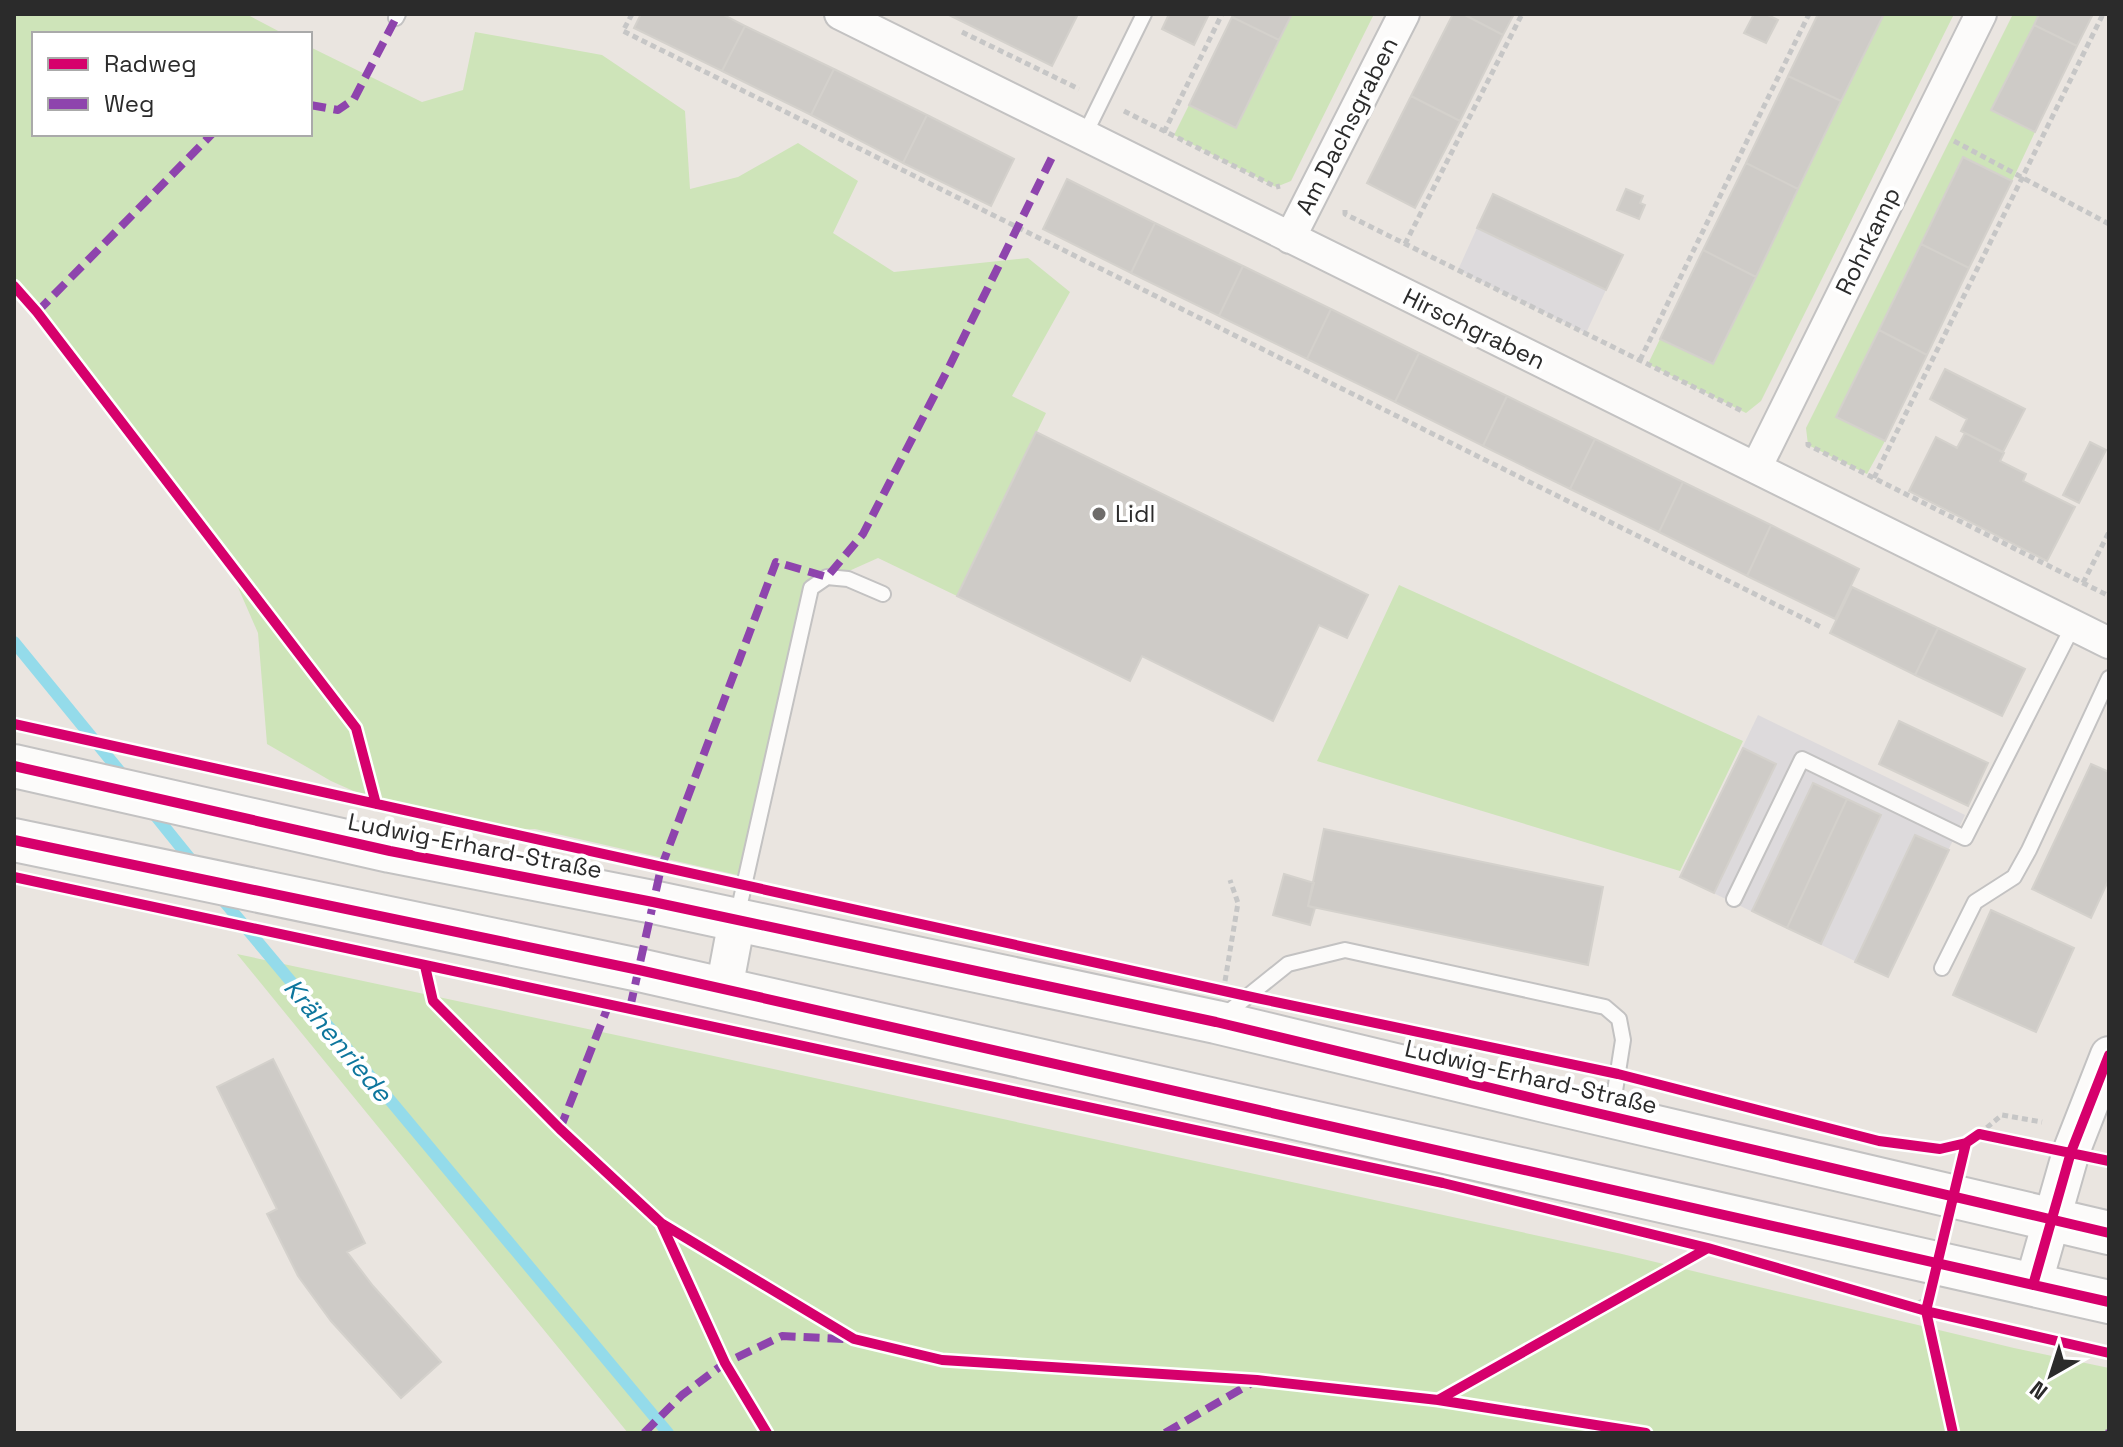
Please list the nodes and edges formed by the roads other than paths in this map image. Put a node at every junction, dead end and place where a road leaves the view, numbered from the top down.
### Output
1 (840, 14) edge
2 (1144, 14) edge
3 (1404, 14) edge
4 (1981, 14) edge
5 (1084, 136) junction
6 (1290, 238) junction
7 (1756, 468) junction
8 (883, 594) dead end
9 (2073, 626) junction
10 (2109, 643) edge
11 (2109, 678) edge
12 (14, 766) edge
13 (14, 840) edge
14 (1734, 899) dead end
15 (737, 920) junction
16 (1942, 968) dead end
17 (724, 989) junction
18 (1220, 1006) junction
19 (2109, 1055) edge
20 (1618, 1118) junction
21 (2051, 1220) junction
22 (2109, 1233) edge
23 (2033, 1285) junction
24 (2109, 1302) edge

1 - 5 street, Hirschgraben
2 - 5 lane
3 - 6 street, Am Dachsgraben
4 - 7 street, Rohrkamp
5 - 6 street, Hirschgraben
6 - 7 street, Hirschgraben
7 - 9 street, Hirschgraben
8 - 15 lane
9 - 10 street, Hirschgraben
9 - 14 lane
11 - 16 lane
12 - 15 main road, Ludwig-Erhard-Straße
13 - 17 main road
15 - 17 street
15 - 18 main road, Ludwig-Erhard-Straße
17 - 23 main road
18 - 20 main road, Ludwig-Erhard-Straße
18 - 20 lane
19 - 21 street
20 - 21 main road, Ludwig-Erhard-Straße
21 - 22 main road, Ludwig-Erhard-Straße
21 - 23 street
23 - 24 main road

